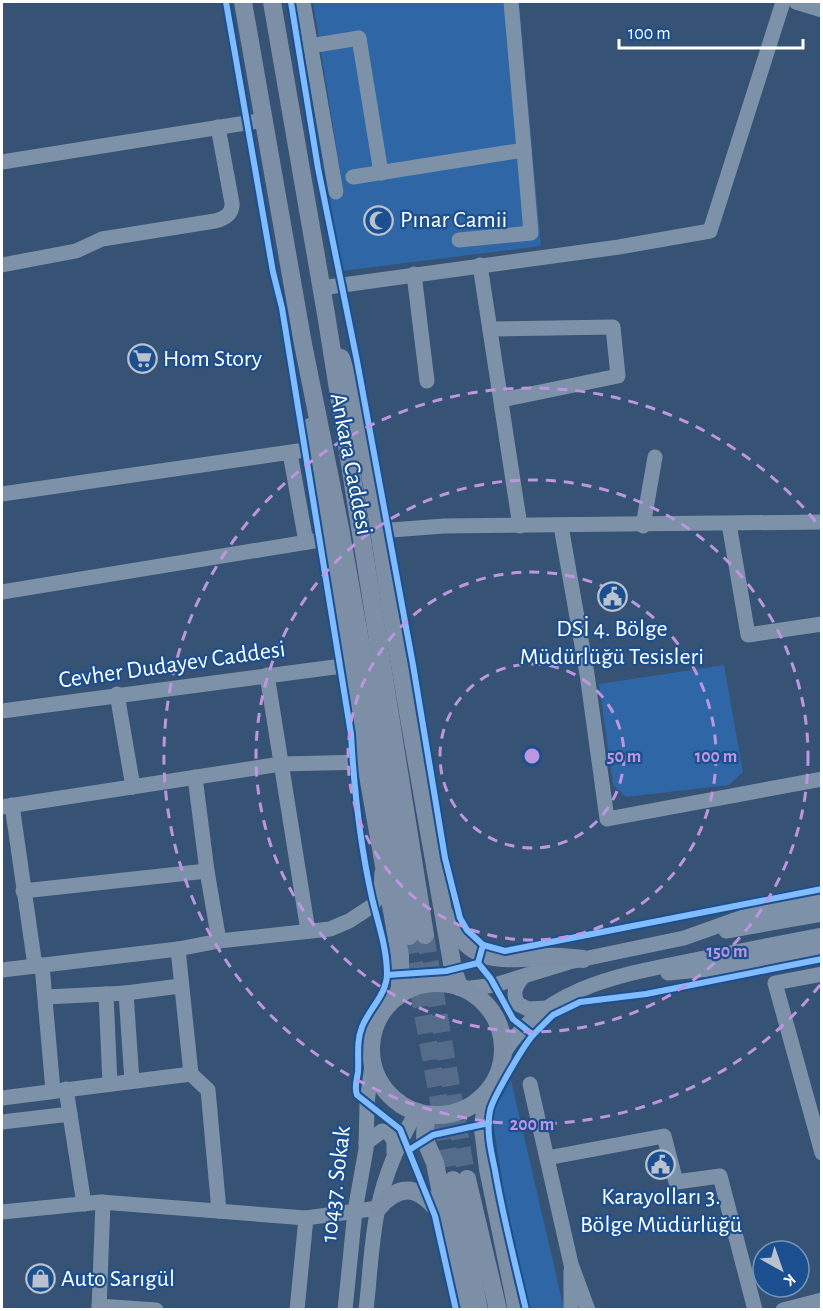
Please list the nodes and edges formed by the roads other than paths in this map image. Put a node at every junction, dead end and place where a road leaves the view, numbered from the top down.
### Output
1 (243, 2) edge
2 (272, 2) edge
3 (303, 2) edge
4 (511, 2) edge
5 (783, 2) edge
6 (796, 2) edge
7 (822, 10) edge
8 (310, 46) junction
9 (264, 120) junction
10 (218, 127) junction
11 (524, 150) junction
12 (2, 162) edge
13 (381, 172) junction
14 (353, 177) dead end
15 (336, 192) dead end
16 (459, 240) dead end
17 (2, 265) edge
18 (480, 265) junction
19 (414, 274) junction
20 (321, 288) junction
21 (326, 314) junction
22 (490, 329) junction
23 (303, 344) junction
24 (427, 381) dead end
25 (501, 400) junction
26 (312, 449) junction
27 (290, 453) junction
28 (655, 457) dead end
29 (2, 494) edge
30 (822, 522) edge
31 (729, 524) junction
32 (520, 526) junction
33 (561, 526) junction
34 (643, 526) junction
35 (378, 531) junction
36 (326, 539) junction
37 (306, 542) junction
38 (2, 592) edge
39 (822, 624) edge
40 (350, 665) junction
41 (267, 675) junction
42 (117, 694) junction
43 (2, 711) edge
44 (367, 762) junction
45 (280, 764) junction
46 (195, 777) junction
47 (822, 779) edge
48 (134, 787) junction
49 (7, 806) edge
50 (9, 840) edge
51 (384, 858) junction
52 (207, 870) junction
53 (23, 891) junction
54 (822, 899) edge
55 (441, 900) junction
56 (822, 914) edge
57 (308, 931) junction
58 (822, 935) edge
59 (684, 938) junction
60 (219, 941) junction
61 (178, 949) junction
62 (822, 949) edge
63 (583, 959) junction
64 (39, 966) junction
65 (2, 970) edge
66 (632, 973) junction
67 (822, 974) edge
68 (522, 977) junction
69 (180, 986) junction
70 (461, 988) junction
71 (126, 993) junction
72 (106, 994) junction
73 (46, 997) junction
74 (397, 997) junction
75 (547, 1008) junction
76 (503, 1054) junction
77 (372, 1065) junction
78 (191, 1074) junction
79 (132, 1081) junction
80 (110, 1084) junction
81 (530, 1084) dead end
82 (60, 1090) junction
83 (487, 1093) junction
84 (2, 1098) edge
85 (70, 1114) junction
86 (421, 1114) junction
87 (2, 1122) edge
88 (366, 1143) junction
89 (822, 1153) edge
90 (394, 1156) junction
91 (547, 1158) junction
92 (103, 1202) junction
93 (84, 1204) junction
94 (378, 1208) junction
95 (219, 1211) junction
96 (355, 1211) junction
97 (2, 1212) edge
98 (306, 1218) junction
99 (448, 1222) junction
100 (571, 1264) junction
101 (822, 1300) edge
102 (99, 1307) edge
103 (156, 1310) edge
104 (297, 1310) edge
105 (345, 1310) edge
106 (366, 1310) edge
107 (464, 1310) edge
108 (479, 1310) edge
109 (498, 1310) edge
110 (517, 1310) edge
111 (571, 1310) edge
112 (588, 1310) edge
113 (755, 1310) edge
114 (783, 1310) edge

1 - 9 main road, Ankara Caddesi
2 - 20 main road, Ankara Caddesi
3 - 8 street
4 - 11 street
5 - 18 street
6 - 7 street
8 - 13 street
8 - 15 street
9 - 10 street
9 - 23 main road, Ankara Caddesi
10 - 12 street
10 - 17 street
11 - 13 street
11 - 16 street
13 - 14 street
18 - 19 street
18 - 22 street
19 - 20 street
19 - 24 street
20 - 21 main road, Ankara Caddesi
21 - 23 main road, Ankara Caddesi
21 - 35 main road
22 - 25 street
22 - 25 street
23 - 26 main road
25 - 32 street
26 - 27 street
26 - 36 main road
27 - 29 street
27 - 37 street
28 - 34 street
30 - 31 street
31 - 34 street
31 - 39 street
32 - 33 street
32 - 35 street
33 - 34 street
33 - 47 street
35 - 55 main road
36 - 37 street
36 - 40 main road
37 - 38 street
40 - 41 street, Cevher Dudayev Caddesi
40 - 44 main road
41 - 42 street, Cevher Dudayev Caddesi
41 - 45 street
42 - 43 street, Cevher Dudayev Caddesi
42 - 48 street
44 - 45 street
44 - 51 main road
45 - 46 street
45 - 57 street
46 - 48 street
46 - 52 street
48 - 49 street
49 - 50 street
50 - 53 street
51 - 57 street
51 - 74 main road
52 - 53 street
52 - 60 street
53 - 64 street
54 - 59 street
55 - 63 main road
55 - 70 main road
56 - 59 street
57 - 60 street
58 - 66 street
59 - 63 street
60 - 61 street
61 - 64 street
61 - 69 street
62 - 66 street
63 - 68 street
64 - 65 street
64 - 73 street
66 - 75 street
67 - 89 street
68 - 70 street
68 - 75 street
69 - 71 street
69 - 78 street
70 - 74 main road
70 - 76 main road
71 - 72 street
71 - 79 street
72 - 73 street
72 - 80 street
73 - 82 street
74 - 77 main road
75 - 76 street
76 - 83 main road
77 - 86 main road
77 - 88 street, 10437. Sokak
78 - 79 street
78 - 95 street
79 - 80 street
80 - 82 street
81 - 91 street
82 - 84 street
82 - 85 street
83 - 86 main road
83 - 110 main road
85 - 87 street
85 - 93 street
86 - 90 street, 10437. Sokak
86 - 99 main road
88 - 90 street
88 - 96 street, 10437. Sokak
90 - 94 street, 10437. Sokak
91 - 100 street
91 - 113 street
92 - 93 street
92 - 95 street
92 - 102 street
93 - 97 street
94 - 96 street
94 - 99 main road
94 - 106 street, 10437. Sokak
95 - 98 street
96 - 98 street
96 - 105 street, 10437. Sokak
98 - 104 street
99 - 107 main road
100 - 111 street
100 - 112 street
101 - 114 street
102 - 103 street
108 - 109 main road

